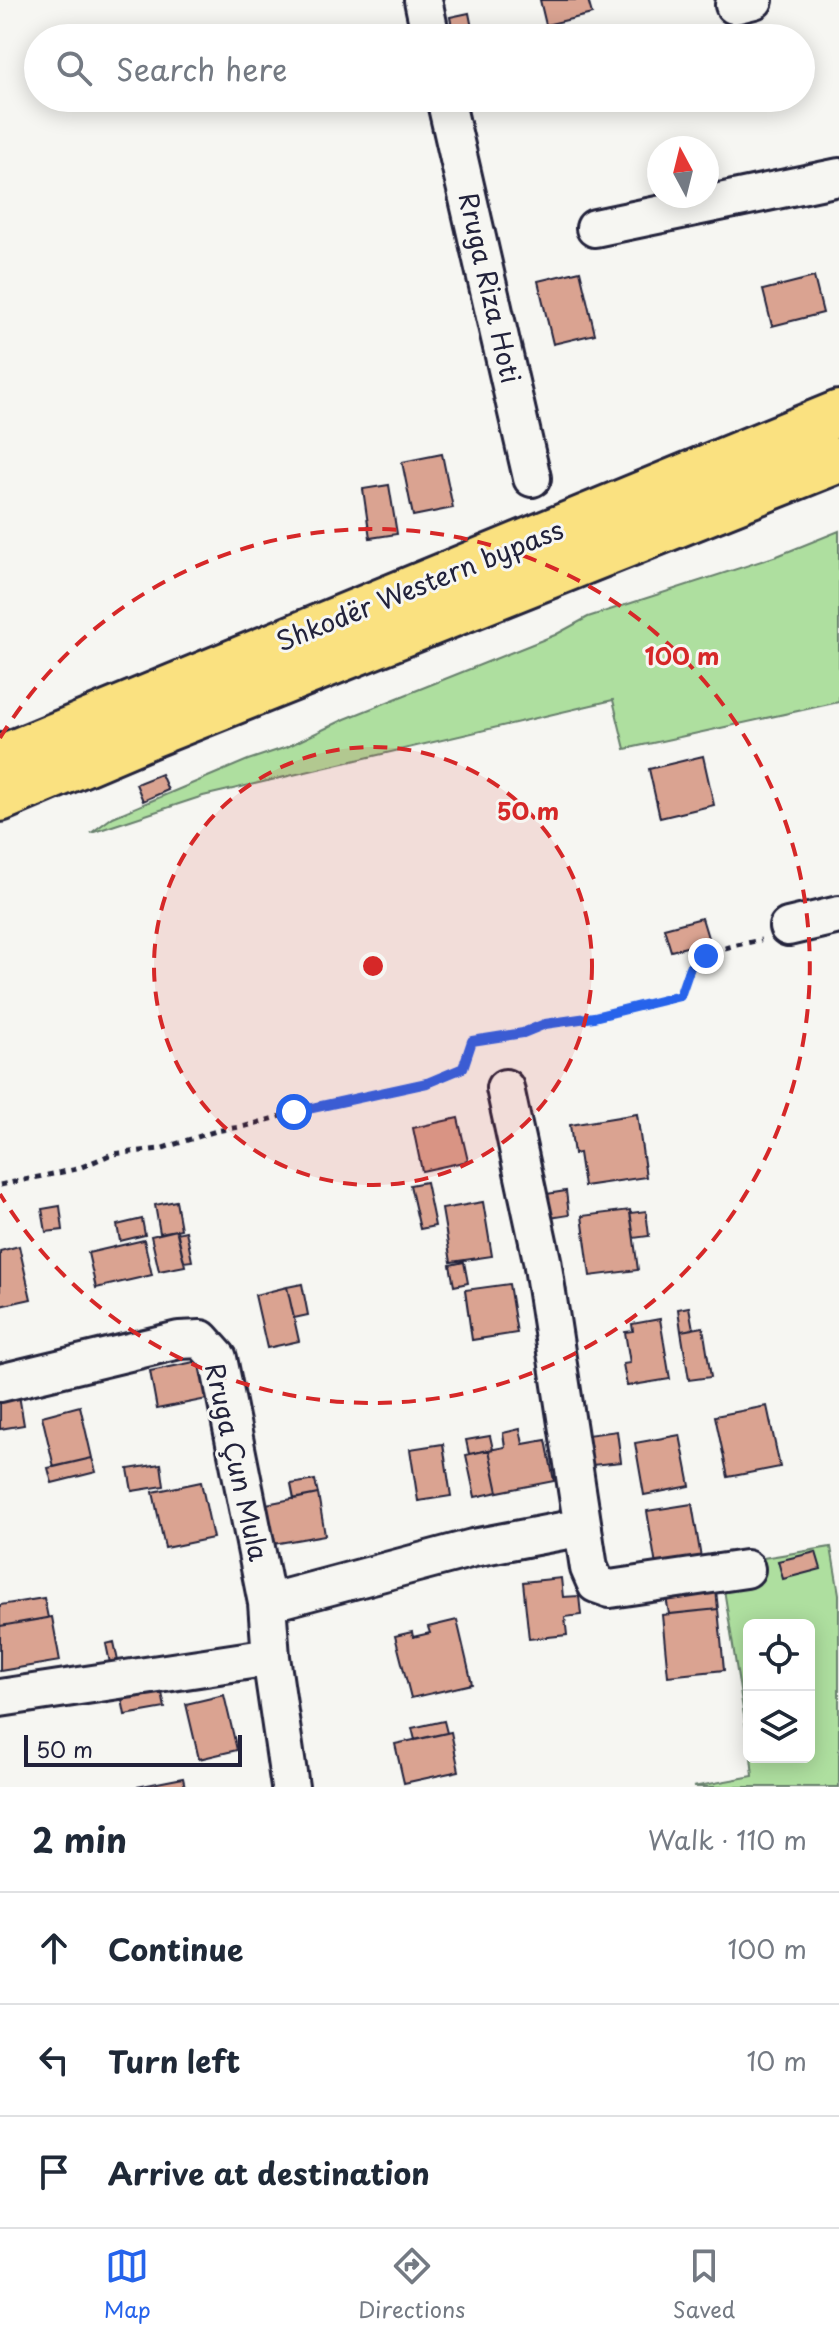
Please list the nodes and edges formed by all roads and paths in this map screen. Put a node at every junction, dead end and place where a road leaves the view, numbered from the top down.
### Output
1 (423, 0) edge
2 (428, 24) edge
3 (448, 112) edge
4 (839, 177) edge
5 (595, 228) dead end
6 (839, 413) edge
7 (839, 460) edge
8 (532, 478) dead end
9 (0, 758) edge
10 (0, 799) edge
11 (839, 915) edge
12 (788, 927) joint
13 (505, 1088) dead end
14 (0, 1185) edge
15 (0, 1383) edge
16 (583, 1527) junction
17 (746, 1569) dead end
18 (267, 1603) junction
19 (271, 1657) junction
20 (0, 1698) edge
21 (290, 1787) edge

1 - 2 street
3 - 8 street, Rruga Riza Hoti
4 - 5 street
6 - 9 highway, Shkodër Western bypass
7 - 10 highway, Shkodër Western bypass
11 - 12 street
12 - 14 path
13 - 16 street
15 - 18 street, Rruga Çun Mula
16 - 17 street
16 - 18 street
18 - 19 street, Rruga Çun Mula
19 - 20 street
19 - 21 street, Rruga Çun Mula

